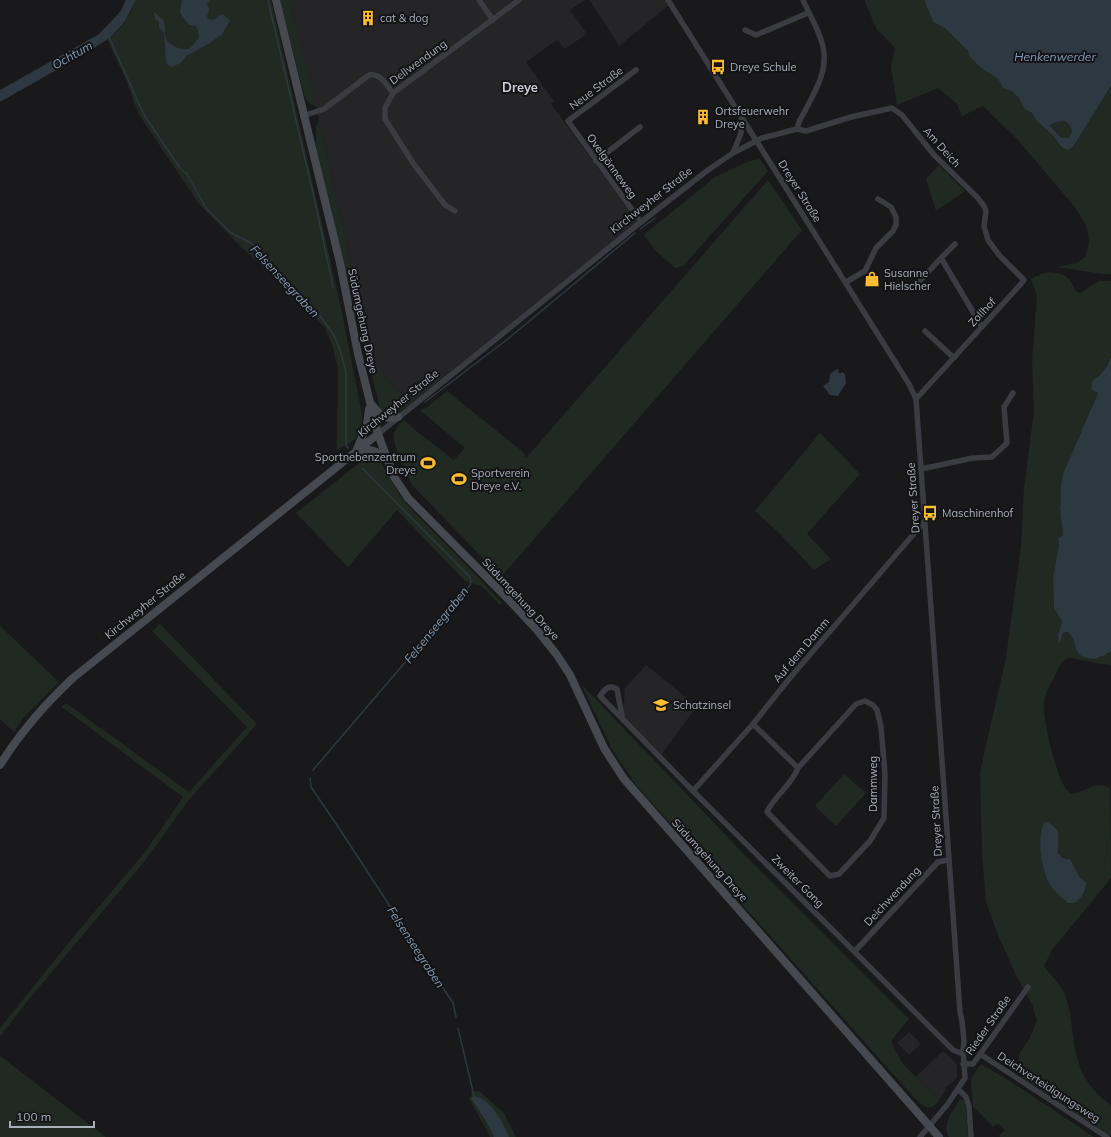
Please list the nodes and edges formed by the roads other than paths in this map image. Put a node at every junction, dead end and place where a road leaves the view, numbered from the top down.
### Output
1 (276, 0) edge
2 (479, 0) edge
3 (520, 0) edge
4 (668, 0) edge
5 (803, 0) edge
6 (808, 13) junction
7 (493, 20) junction
8 (745, 30) dead end
9 (636, 70) dead end
10 (393, 93) junction
11 (303, 116) junction
12 (742, 119) junction
13 (568, 121) joint
14 (640, 127) dead end
15 (797, 129) junction
16 (756, 140) junction
17 (733, 153) junction
18 (596, 161) junction
19 (878, 199) dead end
20 (455, 211) dead end
21 (640, 222) junction
22 (955, 244) dead end
23 (941, 258) junction
24 (1024, 280) joint
25 (846, 282) junction
26 (919, 282) dead end
27 (982, 327) junction
28 (925, 331) dead end
29 (954, 358) junction
30 (1013, 393) dead end
31 (916, 399) junction
32 (370, 401) junction
33 (398, 417) junction
34 (378, 434) junction
35 (355, 453) junction
36 (386, 458) junction
37 (921, 469) junction
38 (924, 522) junction
39 (622, 716) junction
40 (753, 724) junction
41 (0, 765) edge
42 (798, 768) junction
43 (693, 791) junction
44 (948, 860) junction
45 (855, 952) junction
46 (1028, 987) dead end
47 (963, 1054) junction
48 (980, 1054) junction
49 (963, 1064) junction
50 (958, 1089) junction
51 (930, 1126) junction
52 (920, 1137) edge
53 (939, 1137) edge
54 (971, 1137) edge
55 (1107, 1137) edge

1 - 11 main road, Südumgehung Dreye
2 - 7 street
3 - 7 street, Dellwendung
4 - 12 street, Dreyer Straße
5 - 6 street
6 - 8 street
6 - 15 street
7 - 10 street, Dellwendung
9 - 13 street, Neue Straße
10 - 11 street
10 - 20 street, Dellwendung
11 - 32 main road, Südumgehung Dreye
12 - 16 street, Dreyer Straße
12 - 17 street
13 - 18 street, Ovelgönneweg
14 - 18 street
15 - 16 street, Am Deich
15 - 24 street, Am Deich
16 - 17 street, Kirchweyher Straße
16 - 25 street, Dreyer Straße
17 - 21 street, Kirchweyher Straße
18 - 21 street, Ovelgönneweg
19 - 25 street
21 - 33 street, Kirchweyher Straße
22 - 23 street
23 - 26 street
23 - 27 street
24 - 27 street, Zollhof
25 - 31 street, Dreyer Straße
27 - 29 street, Zollhof
28 - 29 street
29 - 31 street, Zollhof
30 - 37 street
31 - 37 street, Dreyer Straße
32 - 33 main road
32 - 34 main road, Südumgehung Dreye
32 - 35 main road
33 - 34 street, Kirchweyher Straße
34 - 35 main road, Kirchweyher Straße
34 - 36 main road, Südumgehung Dreye
35 - 36 main road
35 - 41 main road, Kirchweyher Straße
36 - 51 main road, Südumgehung Dreye
37 - 38 street, Dreyer Straße
38 - 40 street, Auf dem Damm
38 - 44 street, Dreyer Straße
39 - 39 street, Zweiter Gang
39 - 43 street, Zweiter Gang
40 - 42 street
40 - 43 street, Auf dem Damm
42 - 42 street, Dammweg
43 - 45 street, Zweiter Gang
44 - 45 street, Deichwendung
44 - 47 street, Dreyer Straße
45 - 47 street, Zweiter Gang
46 - 48 street, Rieder Straße
47 - 49 street, Dreyer Straße
48 - 49 street, Rieder Straße
48 - 55 street, Deichverteidigungsweg
49 - 50 street, Rieder Straße
50 - 51 street, Rieder Straße
50 - 54 street
51 - 52 street, Rieder Straße
51 - 53 main road, Südumgehung Dreye

